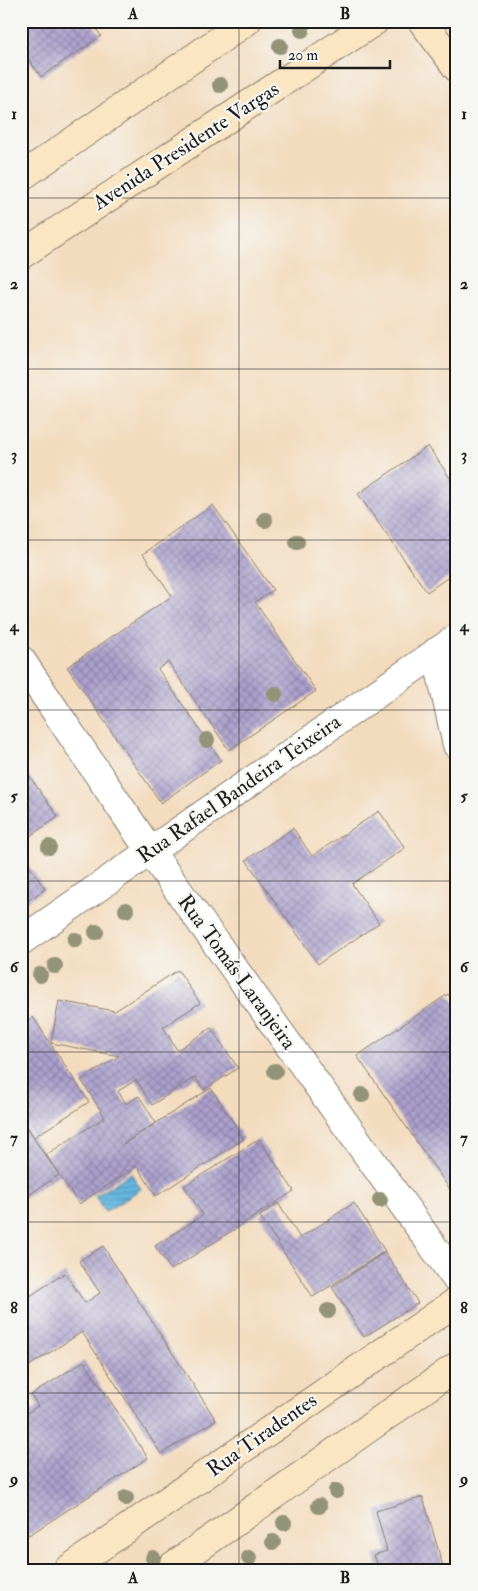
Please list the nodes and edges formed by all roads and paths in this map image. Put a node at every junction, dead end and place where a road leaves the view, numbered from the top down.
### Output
1 (247, 21) edge
2 (375, 21) edge
3 (422, 21) edge
4 (457, 68) edge
5 (21, 177) edge
6 (21, 255) edge
7 (447, 645) edge
8 (21, 660) edge
9 (457, 745) edge
10 (150, 851) junction
11 (21, 941) edge
12 (457, 1280) edge
13 (457, 1301) edge
14 (457, 1366) edge
15 (67, 1570) edge
16 (166, 1570) edge

1 - 5 main road
2 - 6 main road, Avenida Presidente Vargas
3 - 4 main road
7 - 9 street
7 - 10 street, Rua Rafael Bandeira Teixeira
8 - 10 street, Rua Tomás Laranjeira
10 - 11 street, Rua Rafael Bandeira Teixeira
10 - 12 street, Rua Tomás Laranjeira
13 - 15 main road, Rua Tiradentes
14 - 16 main road

